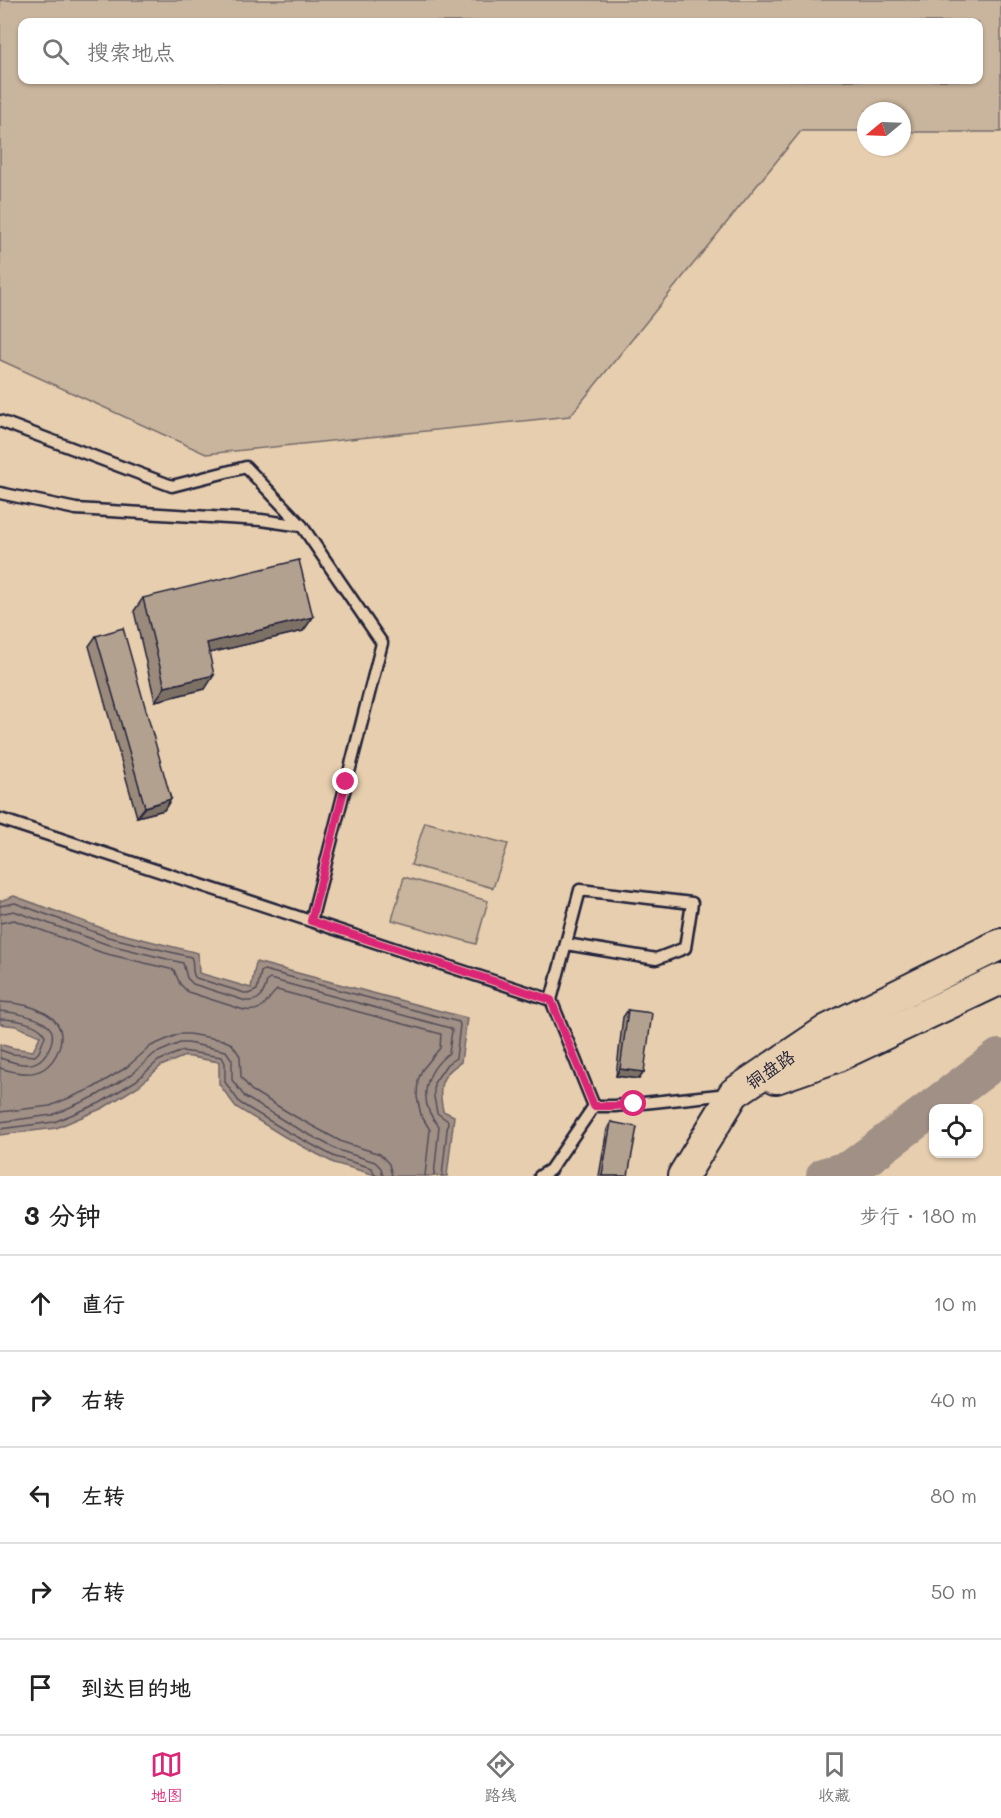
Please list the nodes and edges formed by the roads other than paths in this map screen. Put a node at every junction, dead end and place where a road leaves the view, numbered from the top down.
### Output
1 (0, 421) edge
2 (0, 493) edge
3 (302, 526) junction
4 (0, 819) edge
5 (311, 921) junction
6 (566, 944) junction
7 (1001, 944) edge
8 (1001, 978) edge
9 (551, 1000) junction
10 (734, 1093) junction
11 (594, 1106) junction
12 (540, 1176) edge
13 (683, 1176) edge

1 - 3 lane
2 - 3 lane
3 - 5 lane
4 - 5 lane
5 - 9 lane
6 - 6 lane
6 - 9 lane
7 - 10 main road, 铜盘路
8 - 10 main road, 铜盘路
9 - 11 lane
10 - 11 lane
10 - 13 main road
11 - 12 lane

